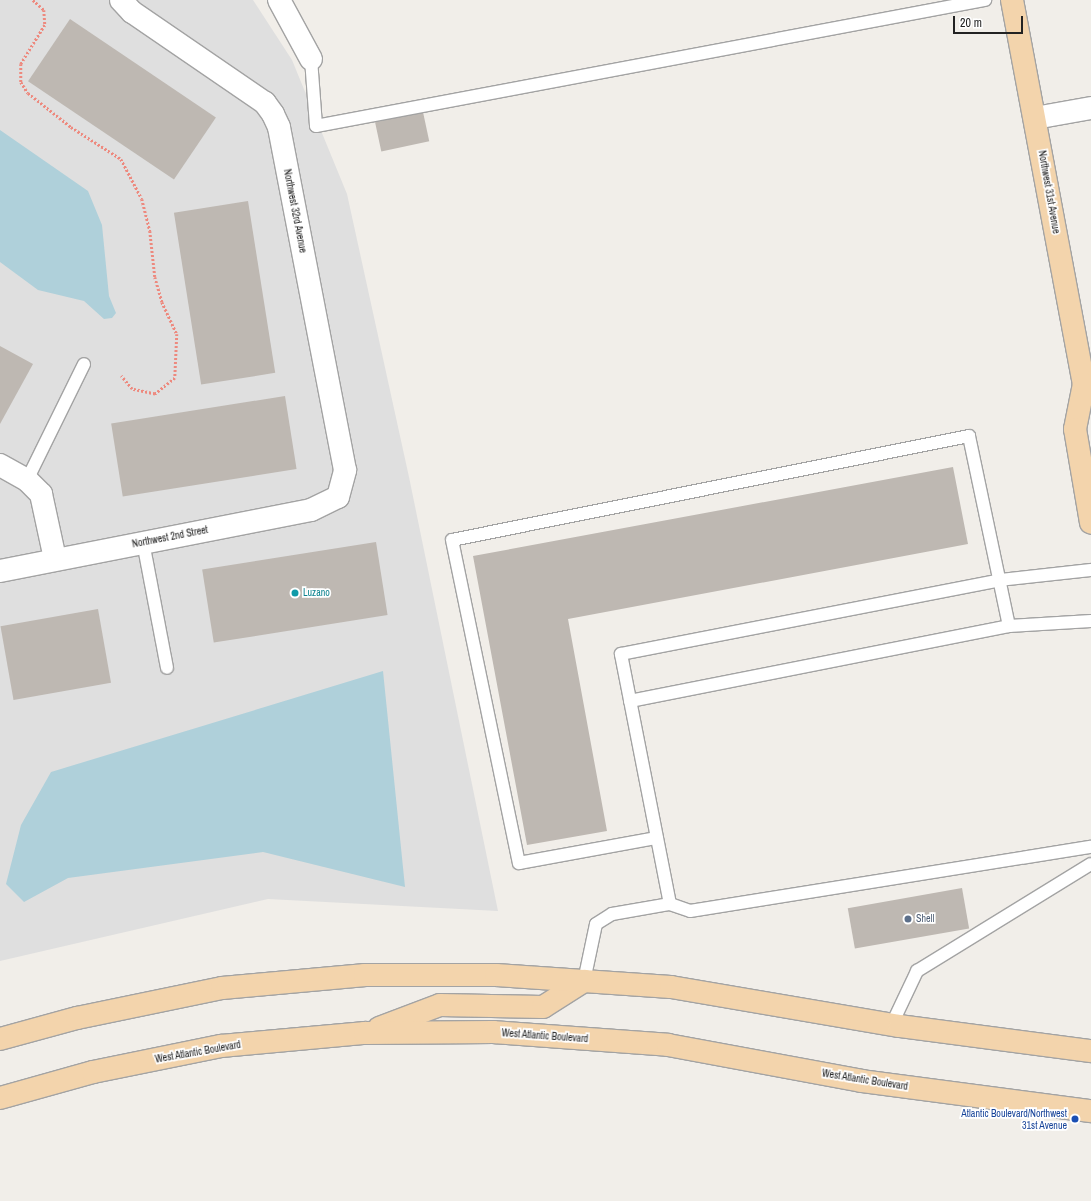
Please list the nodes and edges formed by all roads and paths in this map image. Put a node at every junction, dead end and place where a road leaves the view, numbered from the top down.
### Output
1 (33, 0) edge
2 (121, 0) edge
3 (279, 0) edge
4 (985, 0) edge
5 (1012, 0) edge
6 (311, 59) joint
7 (1091, 108) edge
8 (1035, 118) junction
9 (84, 364) dead end
10 (121, 376) dead end
11 (1089, 386) edge
12 (0, 465) edge
13 (28, 480) junction
14 (338, 497) joint
15 (1091, 523) edge
16 (143, 542) junction
17 (55, 559) junction
18 (0, 570) edge
19 (1091, 570) edge
20 (1000, 580) junction
21 (1091, 621) edge
22 (1009, 626) junction
23 (166, 668) dead end
24 (630, 701) junction
25 (657, 838) junction
26 (1091, 847) edge
27 (1091, 864) edge
28 (670, 904) junction
29 (584, 981) junction
30 (892, 1024) junction
31 (365, 1033) junction
32 (0, 1039) edge
33 (1091, 1051) edge
34 (0, 1098) edge
35 (1091, 1111) edge

1 - 10 path
2 - 14 street, Northwest 32rd Avenue
3 - 6 street
4 - 6 lane
5 - 8 main road, Northwest 31st Avenue
7 - 8 street
8 - 11 main road, Northwest 31st Avenue
9 - 13 lane
11 - 15 main road, Northwest 31st Avenue
12 - 13 street
13 - 17 street
14 - 16 street, Northwest 2nd Street
16 - 17 street, Northwest 2nd Street
16 - 23 lane
17 - 18 street, Northwest 2nd Street
19 - 20 lane
20 - 22 lane
20 - 24 lane
20 - 25 lane
21 - 22 lane
22 - 24 lane
24 - 25 lane
25 - 28 lane
26 - 28 lane
27 - 30 lane
28 - 29 lane
29 - 30 main road
29 - 31 main road
29 - 32 main road
30 - 33 main road
31 - 34 main road, West Atlantic Boulevard
31 - 35 main road, West Atlantic Boulevard

